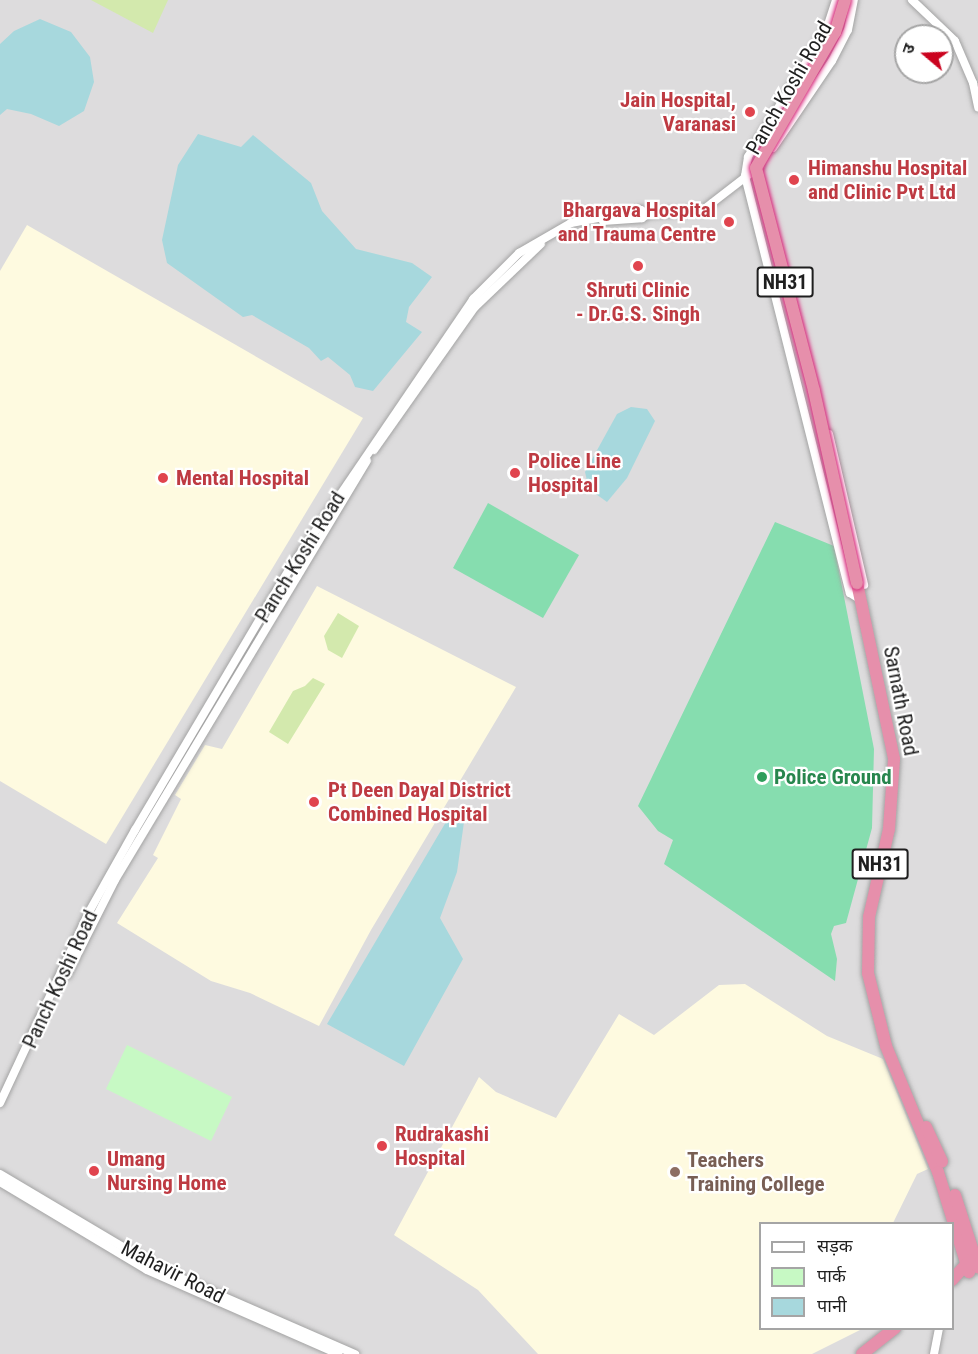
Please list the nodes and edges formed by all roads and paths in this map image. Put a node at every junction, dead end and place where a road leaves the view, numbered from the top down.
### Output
1 (836, 0) edge
2 (845, 0) edge
3 (854, 0) edge
4 (912, 0) edge
5 (978, 107) edge
6 (763, 164) junction
7 (745, 176) junction
8 (861, 600) junction
9 (0, 1103) edge
10 (0, 1174) edge
11 (0, 1182) edge
12 (974, 1263) edge
13 (954, 1278) edge
14 (894, 1330) edge
15 (939, 1330) edge
16 (294, 1332) junction
17 (338, 1354) edge
18 (355, 1354) edge
19 (862, 1354) edge
20 (934, 1354) edge

1 - 7 street, Panch Koshi Road
2 - 8 highway, NH31, bridge
3 - 6 street, Panch Koshi Road
4 - 5 street
6 - 7 street, Panch Koshi Road
6 - 8 street
7 - 8 street
7 - 9 street, Panch Koshi Road
8 - 12 highway, Sarnath Road / NH31
10 - 16 street, Mahavir Road
11 - 16 street
12 - 13 highway, NH31
14 - 19 highway
15 - 20 street
16 - 17 street
16 - 18 street, Mahavir Road

